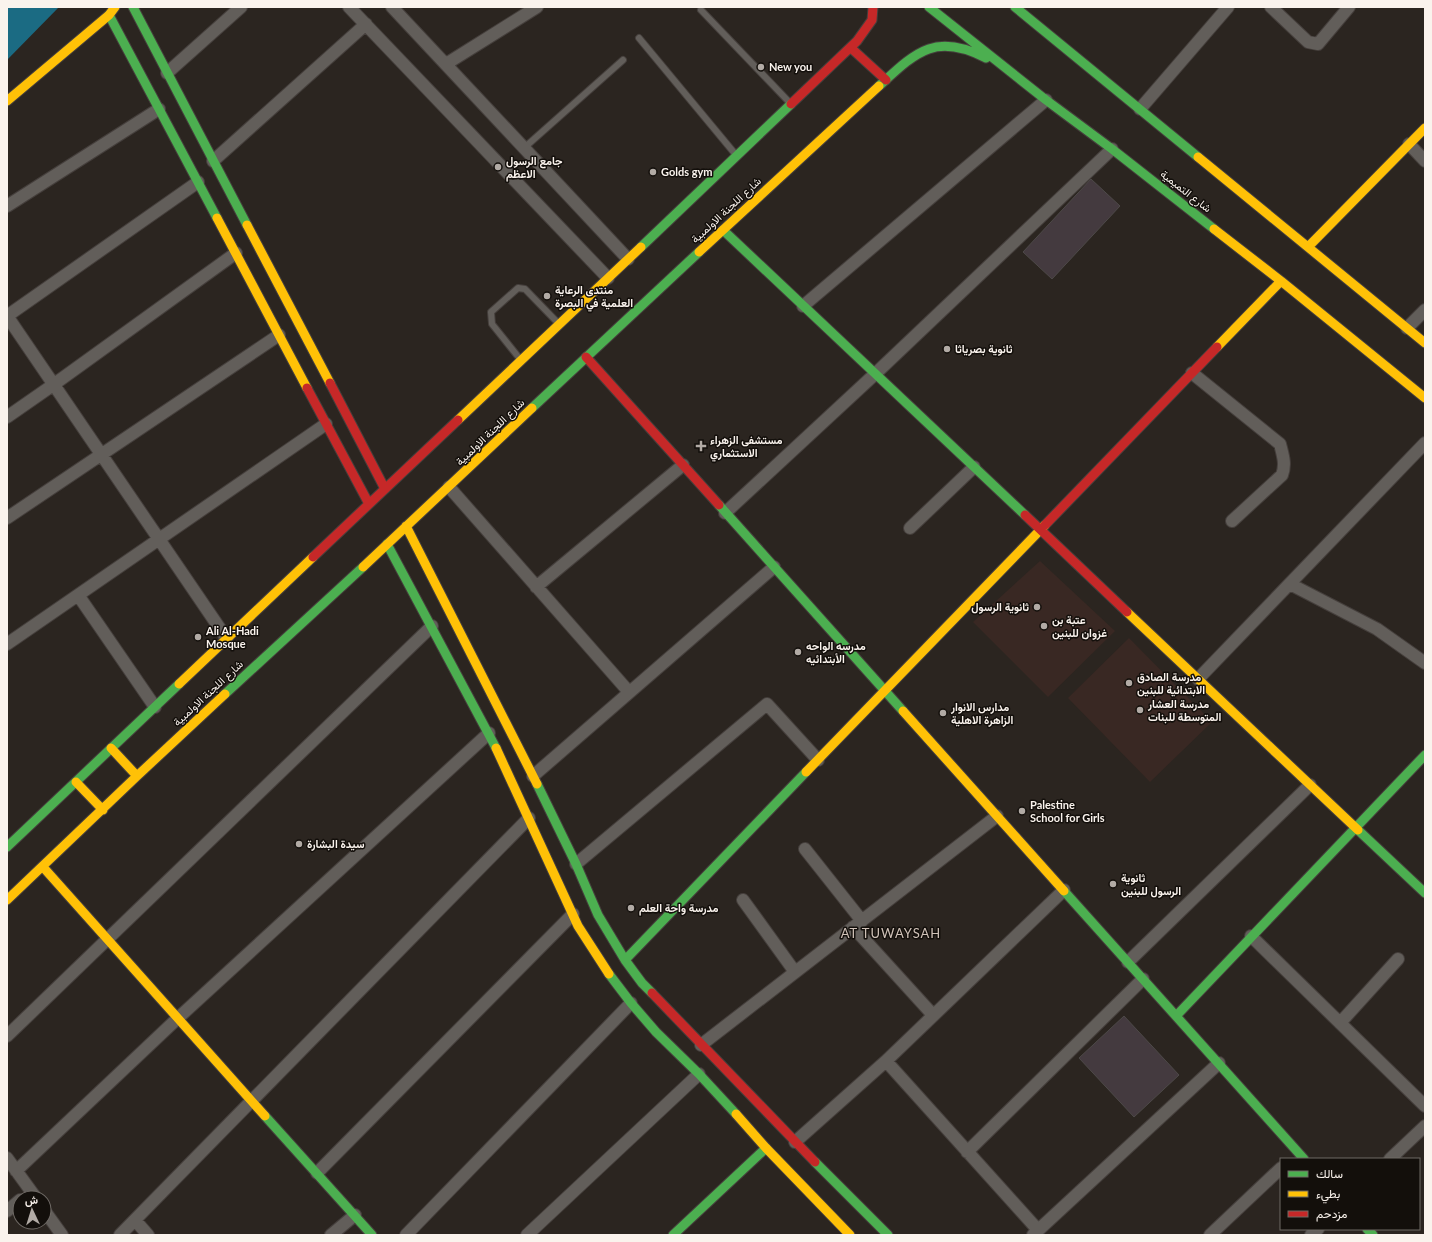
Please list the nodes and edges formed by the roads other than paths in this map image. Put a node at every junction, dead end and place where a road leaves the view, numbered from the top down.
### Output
1 (115, 7) edge
2 (133, 7) edge
3 (241, 7) edge
4 (349, 7) edge
5 (392, 7) edge
6 (537, 7) edge
7 (873, 7) edge
8 (929, 7) edge
9 (1015, 7) edge
10 (1228, 7) edge
11 (1270, 7) edge
12 (1349, 7) edge
13 (701, 10) dead end
14 (109, 15) junction
15 (366, 24) junction
16 (638, 38) dead end
17 (851, 48) junction
18 (623, 60) dead end
19 (446, 64) junction
20 (1011, 71) junction
21 (167, 73) junction
22 (886, 80) junction
23 (1046, 100) junction
24 (7, 101) edge
25 (792, 104) junction
26 (159, 109) junction
27 (1140, 109) junction
28 (1425, 128) edge
29 (1409, 144) junction
30 (524, 148) junction
31 (1112, 149) junction
32 (736, 156) junction
33 (213, 160) junction
34 (1425, 161) edge
35 (198, 182) junction
36 (7, 206) edge
37 (723, 230) junction
38 (1308, 247) junction
39 (236, 253) junction
40 (628, 259) junction
41 (608, 278) junction
42 (1281, 281) junction
43 (803, 306) junction
44 (1425, 310) edge
45 (7, 316) edge
46 (559, 324) junction
47 (1407, 328) junction
48 (279, 335) junction
49 (296, 343) junction
50 (1425, 343) edge
51 (586, 357) junction
52 (521, 360) junction
53 (1192, 373) junction
54 (875, 374) junction
55 (54, 385) junction
56 (1425, 398) edge
57 (7, 417) edge
58 (326, 424) junction
59 (1425, 442) edge
60 (100, 454) junction
61 (683, 465) junction
62 (974, 467) junction
63 (449, 488) junction
64 (385, 489) junction
65 (369, 504) junction
66 (725, 512) junction
67 (7, 518) edge
68 (1232, 521) dead end
69 (406, 526) junction
70 (910, 528) dead end
71 (1040, 530) junction
72 (159, 540) junction
73 (387, 544) junction
74 (774, 567) junction
75 (1290, 584) junction
76 (536, 587) junction
77 (78, 595) junction
78 (432, 626) junction
79 (227, 639) junction
80 (7, 644) edge
81 (1425, 663) edge
82 (1198, 679) junction
83 (885, 691) junction
84 (629, 692) junction
85 (155, 707) junction
86 (489, 733) junction
87 (111, 748) junction
88 (1425, 755) edge
89 (818, 760) junction
90 (137, 776) junction
91 (533, 776) junction
92 (76, 782) junction
93 (1310, 785) junction
94 (103, 810) junction
95 (997, 816) junction
96 (529, 818) junction
97 (1356, 828) junction
98 (9, 840) edge
99 (805, 849) dead end
100 (576, 864) junction
101 (43, 867) junction
102 (1064, 890) junction
103 (1425, 893) edge
104 (7, 900) edge
105 (743, 900) dead end
106 (573, 914) junction
107 (588, 920) junction
108 (858, 924) junction
109 (1252, 936) junction
110 (107, 938) junction
111 (1398, 959) dead end
112 (625, 960) junction
113 (1128, 962) junction
114 (795, 972) junction
115 (1143, 979) junction
116 (630, 1003) junction
117 (933, 1015) junction
118 (1176, 1016) junction
119 (178, 1018) junction
120 (1340, 1023) junction
121 (7, 1036) edge
122 (701, 1045) junction
123 (886, 1061) junction
124 (1218, 1063) junction
125 (699, 1074) junction
126 (253, 1101) junction
127 (1425, 1106) edge
128 (1425, 1126) edge
129 (795, 1142) junction
130 (766, 1148) junction
131 (967, 1152) junction
132 (1298, 1157) edge
133 (7, 1158) edge
134 (1391, 1158) edge
135 (1280, 1169) edge
136 (16, 1171) junction
137 (317, 1173) junction
138 (24, 1190) edge
139 (355, 1215) junction
140 (136, 1220) junction
141 (52, 1221) edge
142 (1035, 1233) edge
143 (62, 1235) edge
144 (120, 1235) edge
145 (148, 1235) edge
146 (331, 1235) edge
147 (372, 1235) edge
148 (406, 1235) edge
149 (527, 1235) edge
150 (673, 1235) edge
151 (850, 1235) edge
152 (888, 1235) edge
153 (1210, 1235) edge

1 - 14 main road
2 - 21 main road
3 - 21 street
4 - 15 street
5 - 19 street
6 - 19 street
7 - 17 main road
8 - 20 main road, شارع التميمية
9 - 27 main road
10 - 27 street
11 - 12 street
13 - 25 lane
14 - 24 main road
14 - 26 main road
15 - 33 street
15 - 41 street
16 - 32 lane
17 - 22 main road
17 - 25 main road
18 - 30 lane
19 - 30 street
20 - 22 main road, شارع اللجنة الاولمبية
20 - 23 main road, شارع التميمية
21 - 33 main road
22 - 37 main road, شارع اللجنة الاولمبية
23 - 31 main road, شارع التميمية
23 - 43 street
25 - 32 main road
26 - 35 main road
26 - 36 street
27 - 38 main road
28 - 29 main road
29 - 34 street
29 - 38 main road
30 - 40 street
31 - 42 main road, شارع التميمية
31 - 54 street
32 - 40 main road
33 - 49 main road
35 - 39 main road
35 - 45 street
37 - 43 main road
37 - 51 main road, شارع اللجنة الاولمبية
38 - 47 main road
39 - 48 main road
39 - 55 street
40 - 41 main road
41 - 46 main road
42 - 53 main road
42 - 56 main road, شارع التميمية
43 - 54 main road
44 - 47 street
45 - 55 street
46 - 52 main road
46 - 52 lane
47 - 50 main road
48 - 49 main road
48 - 60 street
49 - 58 main road
49 - 64 main road
51 - 61 main road
51 - 63 main road, شارع اللجنة الاولمبية
52 - 64 main road
53 - 68 street
53 - 71 main road
54 - 62 main road
54 - 66 street
55 - 57 street
55 - 60 street
58 - 65 main road
58 - 72 street
59 - 75 street
60 - 67 street
60 - 72 street
61 - 66 main road
61 - 76 street
62 - 70 street
62 - 71 main road
63 - 69 main road, شارع اللجنة الاولمبية
63 - 76 street
64 - 65 main road
65 - 79 main road
66 - 74 main road
69 - 73 main road, شارع اللجنة الاولمبية
69 - 91 main road
71 - 82 main road
71 - 83 main road
72 - 77 street
72 - 79 street
73 - 78 main road
73 - 90 main road, شارع اللجنة الاولمبية
74 - 83 main road
74 - 84 street
75 - 81 street
75 - 82 street
76 - 84 street
77 - 80 street
77 - 85 street
78 - 86 main road
78 - 110 street
79 - 85 main road
82 - 93 main road
83 - 89 main road
83 - 95 main road
84 - 91 street
85 - 87 main road
86 - 96 main road
86 - 119 street
87 - 90 main road
87 - 92 main road
88 - 97 main road
89 - 100 street
89 - 112 main road
90 - 94 main road, شارع اللجنة الاولمبية
91 - 100 main road
92 - 94 main road
92 - 98 main road
93 - 97 main road
93 - 113 street
94 - 101 main road, شارع اللجنة الاولمبية
95 - 102 main road
95 - 108 street
96 - 106 main road
96 - 126 street
97 - 103 main road
97 - 109 main road
99 - 108 street
100 - 107 main road
101 - 104 main road, شارع اللجنة الاولمبية
101 - 110 main road
102 - 113 main road
102 - 117 street
105 - 114 street
106 - 107 main road
106 - 137 street
107 - 112 main road
107 - 116 main road
108 - 114 street
108 - 117 street
109 - 118 main road
109 - 120 street
110 - 119 main road
110 - 121 street
111 - 120 street
112 - 122 main road
113 - 115 main road
114 - 122 street
115 - 118 main road
115 - 131 street
116 - 125 main road
116 - 148 street
117 - 123 street
118 - 124 main road
119 - 126 main road
119 - 136 street
120 - 127 street
122 - 129 main road
123 - 129 street
123 - 131 street
124 - 132 main road
124 - 142 street
125 - 130 main road
125 - 149 street
126 - 137 main road
126 - 140 street
128 - 134 street
129 - 152 main road
130 - 150 main road
130 - 151 main road
131 - 142 street
133 - 136 street
135 - 153 street
136 - 138 street
137 - 139 main road
139 - 146 street
139 - 147 main road
140 - 144 street
140 - 145 street
141 - 143 street

